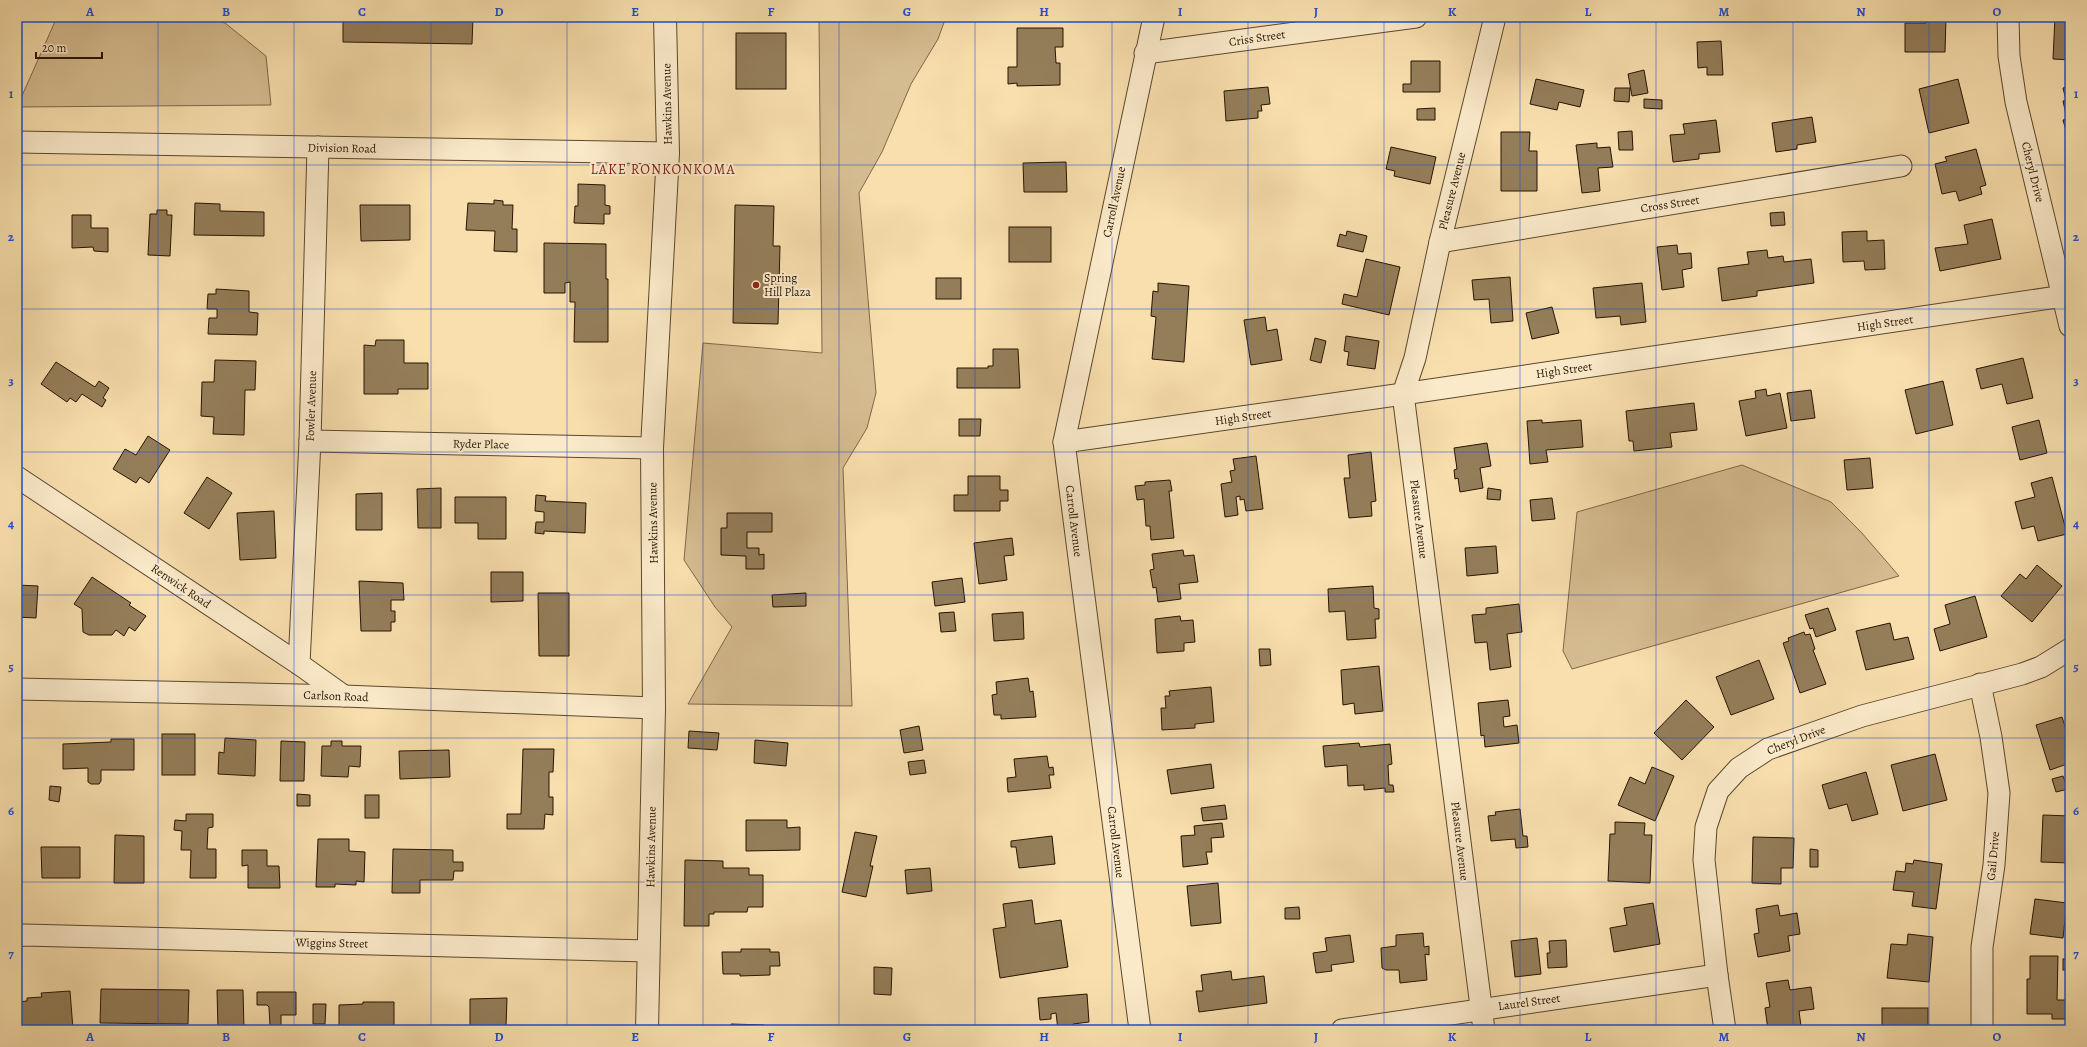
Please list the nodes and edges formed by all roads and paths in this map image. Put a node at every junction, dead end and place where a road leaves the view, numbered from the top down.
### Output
1 (665, 17) edge
2 (1154, 17) edge
3 (1416, 17) edge
4 (1495, 17) edge
5 (2008, 17) edge
6 (1146, 53) junction
7 (17, 142) edge
8 (318, 147) junction
9 (668, 153) junction
10 (1901, 166) dead end
11 (1440, 242) junction
12 (2064, 296) junction
13 (2070, 326) edge
14 (1403, 394) junction
15 (310, 441) junction
16 (1064, 442) junction
17 (652, 448) junction
18 (17, 477) edge
19 (2070, 649) edge
20 (299, 664) junction
21 (1980, 684) junction
22 (17, 689) edge
23 (344, 696) junction
24 (654, 708) junction
25 (17, 936) edge
26 (648, 951) junction
27 (1717, 975) junction
28 (1481, 1009) junction
29 (647, 1030) edge
30 (1140, 1030) edge
31 (1342, 1030) edge
32 (1484, 1030) edge
33 (1725, 1030) edge
34 (1982, 1030) edge

1 - 9 street, Hawkins Avenue
2 - 6 street, Carroll Avenue
3 - 6 street, Criss Street
4 - 11 street, Pleasure Avenue
5 - 12 street, Cheryl Drive
6 - 16 street, Carroll Avenue
7 - 8 street, Division Road
8 - 9 street, Division Road
8 - 15 street, Fowler Avenue
9 - 17 street, Hawkins Avenue
10 - 11 street, Cross Street
11 - 14 street, Pleasure Avenue
12 - 13 street, Cheryl Drive
12 - 14 street, High Street
14 - 16 street, High Street
14 - 28 street, Pleasure Avenue
15 - 17 street, Ryder Place
15 - 20 street, Fowler Avenue
16 - 30 street, Carroll Avenue
17 - 24 street, Hawkins Avenue
18 - 20 street, Renwick Road
19 - 21 street, Cheryl Drive
20 - 23 street, Renwick Road
21 - 27 street, Cheryl Drive
21 - 34 street, Gail Drive
22 - 23 street, Carlson Road
23 - 24 street, Carlson Road
24 - 26 street, Hawkins Avenue
25 - 26 street, Wiggins Street
26 - 29 street, Hawkins Avenue
27 - 28 street, Laurel Street
27 - 33 street, Cheryl Drive
28 - 31 street, Laurel Street
28 - 32 street, Pleasure Avenue

